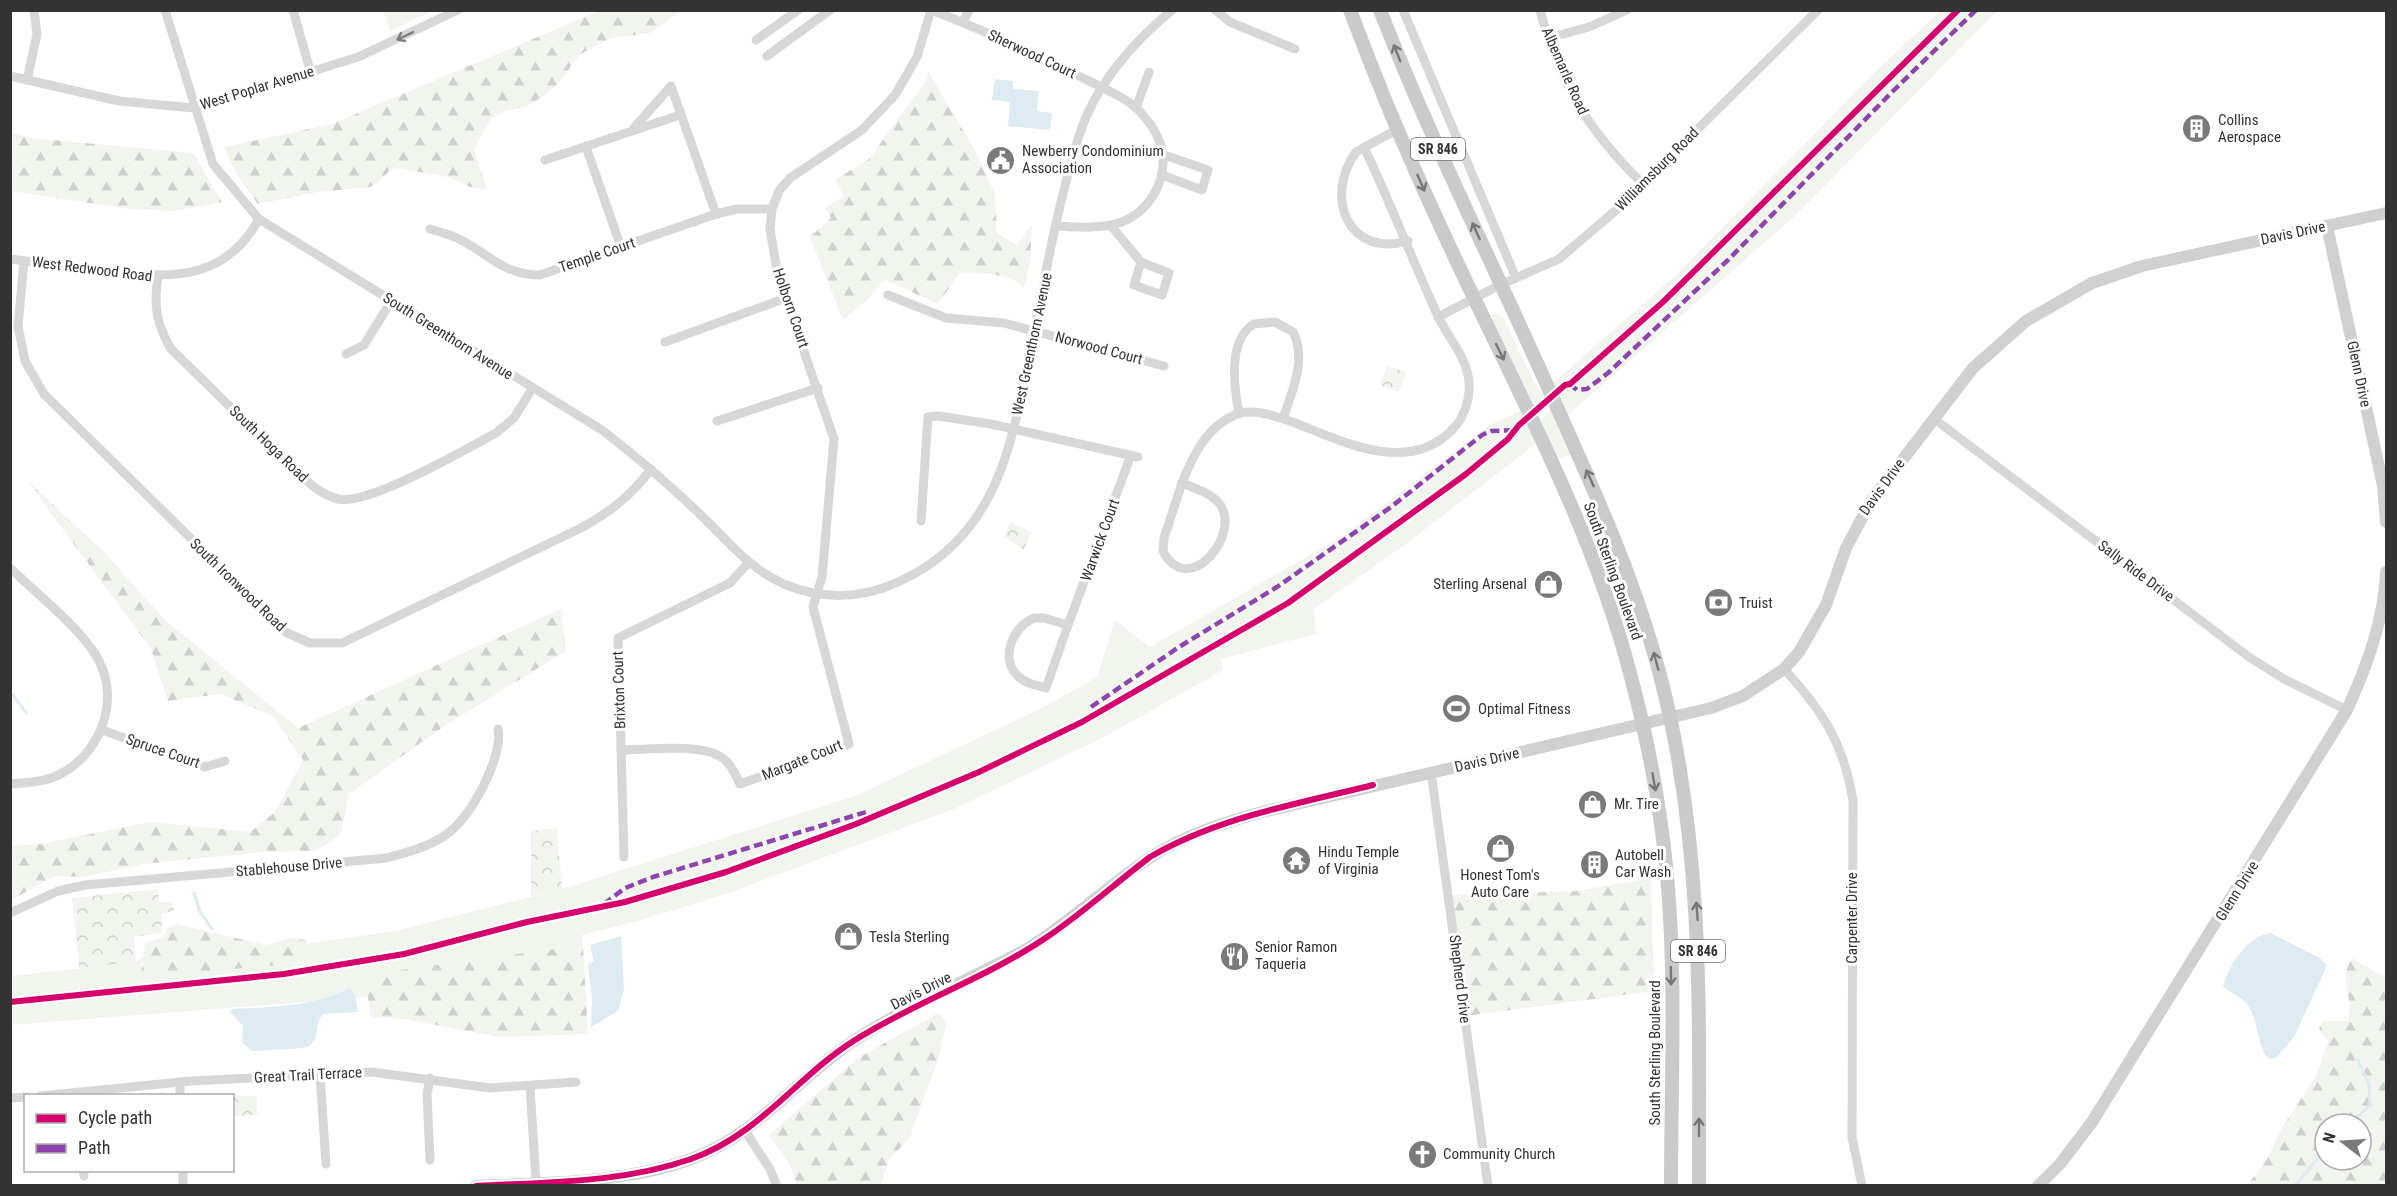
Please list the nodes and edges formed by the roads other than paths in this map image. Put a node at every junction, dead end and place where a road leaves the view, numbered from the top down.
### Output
1 (34, 10) edge
2 (165, 10) edge
3 (293, 10) edge
4 (458, 10) edge
5 (798, 10) edge
6 (830, 10) edge
7 (931, 10) edge
8 (969, 10) edge
9 (1172, 10) edge
10 (1215, 10) edge
11 (1350, 10) edge
12 (1380, 10) edge
13 (1403, 10) edge
14 (1540, 10) edge
15 (1627, 10) edge
16 (1818, 10) edge
17 (963, 22) junction
18 (1549, 38) junction
19 (756, 40) dead end
20 (1295, 49) dead end
21 (767, 56) dead end
22 (310, 70) junction
23 (1149, 72) dead end
24 (10, 76) edge
25 (27, 80) junction
26 (1101, 87) junction
27 (194, 108) junction
28 (1136, 108) junction
29 (680, 115) junction
30 (634, 128) junction
31 (1398, 129) junction
32 (586, 147) junction
33 (1364, 147) junction
34 (1164, 155) junction
35 (545, 160) dead end
36 (1162, 176) junction
37 (1642, 183) junction
38 (772, 209) junction
39 (2386, 213) edge
40 (716, 214) junction
41 (259, 219) junction
42 (1057, 226) junction
43 (2327, 226) junction
44 (1112, 227) junction
45 (430, 229) dead end
46 (1408, 241) junction
47 (621, 247) junction
48 (10, 259) edge
49 (24, 261) junction
50 (1141, 262) dead end
51 (158, 277) junction
52 (1516, 278) junction
53 (1500, 285) junction
54 (888, 295) dead end
55 (786, 298) junction
56 (1474, 299) junction
57 (392, 300) junction
58 (1438, 317) junction
59 (1035, 330) junction
60 (665, 342) dead end
61 (346, 354) dead end
62 (1164, 366) dead end
63 (818, 388) junction
64 (532, 389) junction
65 (1239, 414) junction
66 (1282, 418) junction
67 (1933, 418) junction
68 (717, 421) dead end
69 (1015, 428) junction
70 (651, 469) junction
71 (1182, 483) junction
72 (921, 521) dead end
73 (2386, 522) edge
74 (748, 563) junction
75 (10, 568) edge
76 (2386, 572) edge
77 (817, 594) junction
78 (1068, 625) junction
79 (1784, 669) junction
80 (2347, 710) junction
81 (1670, 718) junction
82 (1642, 724) junction
83 (498, 729) dead end
84 (102, 730) junction
85 (621, 750) junction
86 (225, 761) dead end
87 (1431, 772) junction
88 (10, 784) edge
89 (624, 857) dead end
90 (10, 913) edge
91 (320, 1074) junction
92 (430, 1078) junction
93 (180, 1082) junction
94 (576, 1082) dead end
95 (530, 1086) junction
96 (79, 1094) edge
97 (180, 1094) edge
98 (745, 1131) junction
99 (430, 1160) dead end
100 (326, 1164) dead end
101 (536, 1182) junction
102 (476, 1185) edge
103 (777, 1185) edge
104 (1488, 1185) edge
105 (1671, 1185) edge
106 (1699, 1185) edge
107 (1862, 1185) edge
108 (2038, 1185) edge

1 - 25 street
2 - 27 street, South Greenthorn Avenue
3 - 22 street
4 -> 22 street, West Poplar Avenue
5 - 19 street
6 - 21 street
7 - 17 street, Sherwood Court
7 - 38 street, Holborn Court
8 - 17 street
9 - 26 street, West Greenthorn Avenue
10 - 20 street
11 - 31 main road, South Sterling Boulevard / SR 846
53 -> 12 main road, South Sterling Boulevard / SR 846
13 - 52 street
14 - 18 street, Albemarle Road
15 - 18 street
16 - 37 street, Williamsburg Road
17 - 26 street, Sherwood Court
18 - 37 street, Albemarle Road
22 - 27 street, West Poplar Avenue
23 - 28 street
24 - 25 street, West Poplar Avenue
25 - 27 street, West Poplar Avenue
26 - 28 street, Sherwood Court
26 - 42 street, West Greenthorn Avenue
27 - 41 street, South Greenthorn Avenue
28 - 34 street
29 - 30 street
29 - 30 street
29 - 40 street
30 - 32 street
31 - 33 street
31 -> 56 main road, South Sterling Boulevard / SR 846
32 - 35 street
32 - 47 street
33 - 46 street
33 - 46 street
34 - 36 street
34 - 36 street
36 - 44 street
37 - 52 street, Williamsburg Road
38 - 40 street, Temple Court
38 - 55 street, Holborn Court
39 - 43 street, Davis Drive
40 - 47 street, Temple Court
41 - 51 street, West Redwood Road
41 - 57 street, South Greenthorn Avenue
42 - 44 street
42 - 59 street, West Greenthorn Avenue
43 - 67 street, Davis Drive
43 - 73 street, Glenn Drive
44 - 50 street
45 - 47 street, Temple Court
46 - 58 street
48 - 49 street, West Redwood Road
49 - 51 street, West Redwood Road
49 - 70 street, South Ironwood Road
51 - 64 street, South Hoga Road
52 - 53 street, Williamsburg Road
53 - 56 street, Williamsburg Road
81 -> 53 main road, South Sterling Boulevard / SR 846
54 - 59 street, Norwood Court
55 - 60 street
55 - 63 street, Holborn Court
56 - 58 street, Williamsburg Road
56 -> 82 main road, South Sterling Boulevard / SR 846
57 - 61 street
57 - 64 street, South Greenthorn Avenue
58 - 66 street
59 - 62 street, Norwood Court
59 - 69 street, West Greenthorn Avenue
63 - 68 street
63 - 77 street, Holborn Court
64 - 70 street, South Greenthorn Avenue
65 - 66 street
65 - 66 street
65 - 71 street
67 - 79 street, Davis Drive
67 - 80 street, Sally Ride Drive
69 - 72 street
69 - 77 street, West Greenthorn Avenue
69 - 78 street, Warwick Court
70 - 74 street, South Greenthorn Avenue
71 - 71 street
74 - 77 street, South Greenthorn Avenue
74 - 85 street, Brixton Court
75 - 84 street
76 - 80 street, Glenn Drive
77 - 85 street, Margate Court
78 - 78 street, Warwick Court
79 - 81 street, Davis Drive
79 - 107 street, Carpenter Drive
80 - 108 street, Glenn Drive
81 - 82 street, Davis Drive
106 -> 81 main road, South Sterling Boulevard / SR 846
82 - 87 street, Davis Drive
82 -> 105 main road, South Sterling Boulevard / SR 846
83 - 90 street, Stablehouse Drive
84 - 86 street, Spruce Court
84 - 88 street
85 - 89 street, Brixton Court
87 - 98 street, Davis Drive
87 - 104 street, Shepherd Drive
91 - 92 street, Great Trail Terrace
91 - 93 street, Great Trail Terrace
91 - 100 street
92 - 95 street, Great Trail Terrace
92 - 99 street
93 - 96 street, Great Trail Terrace
93 - 97 street
94 - 95 street, Great Trail Terrace
95 - 101 street
98 - 101 street, Davis Drive
98 - 103 street
101 - 102 street, Davis Drive

